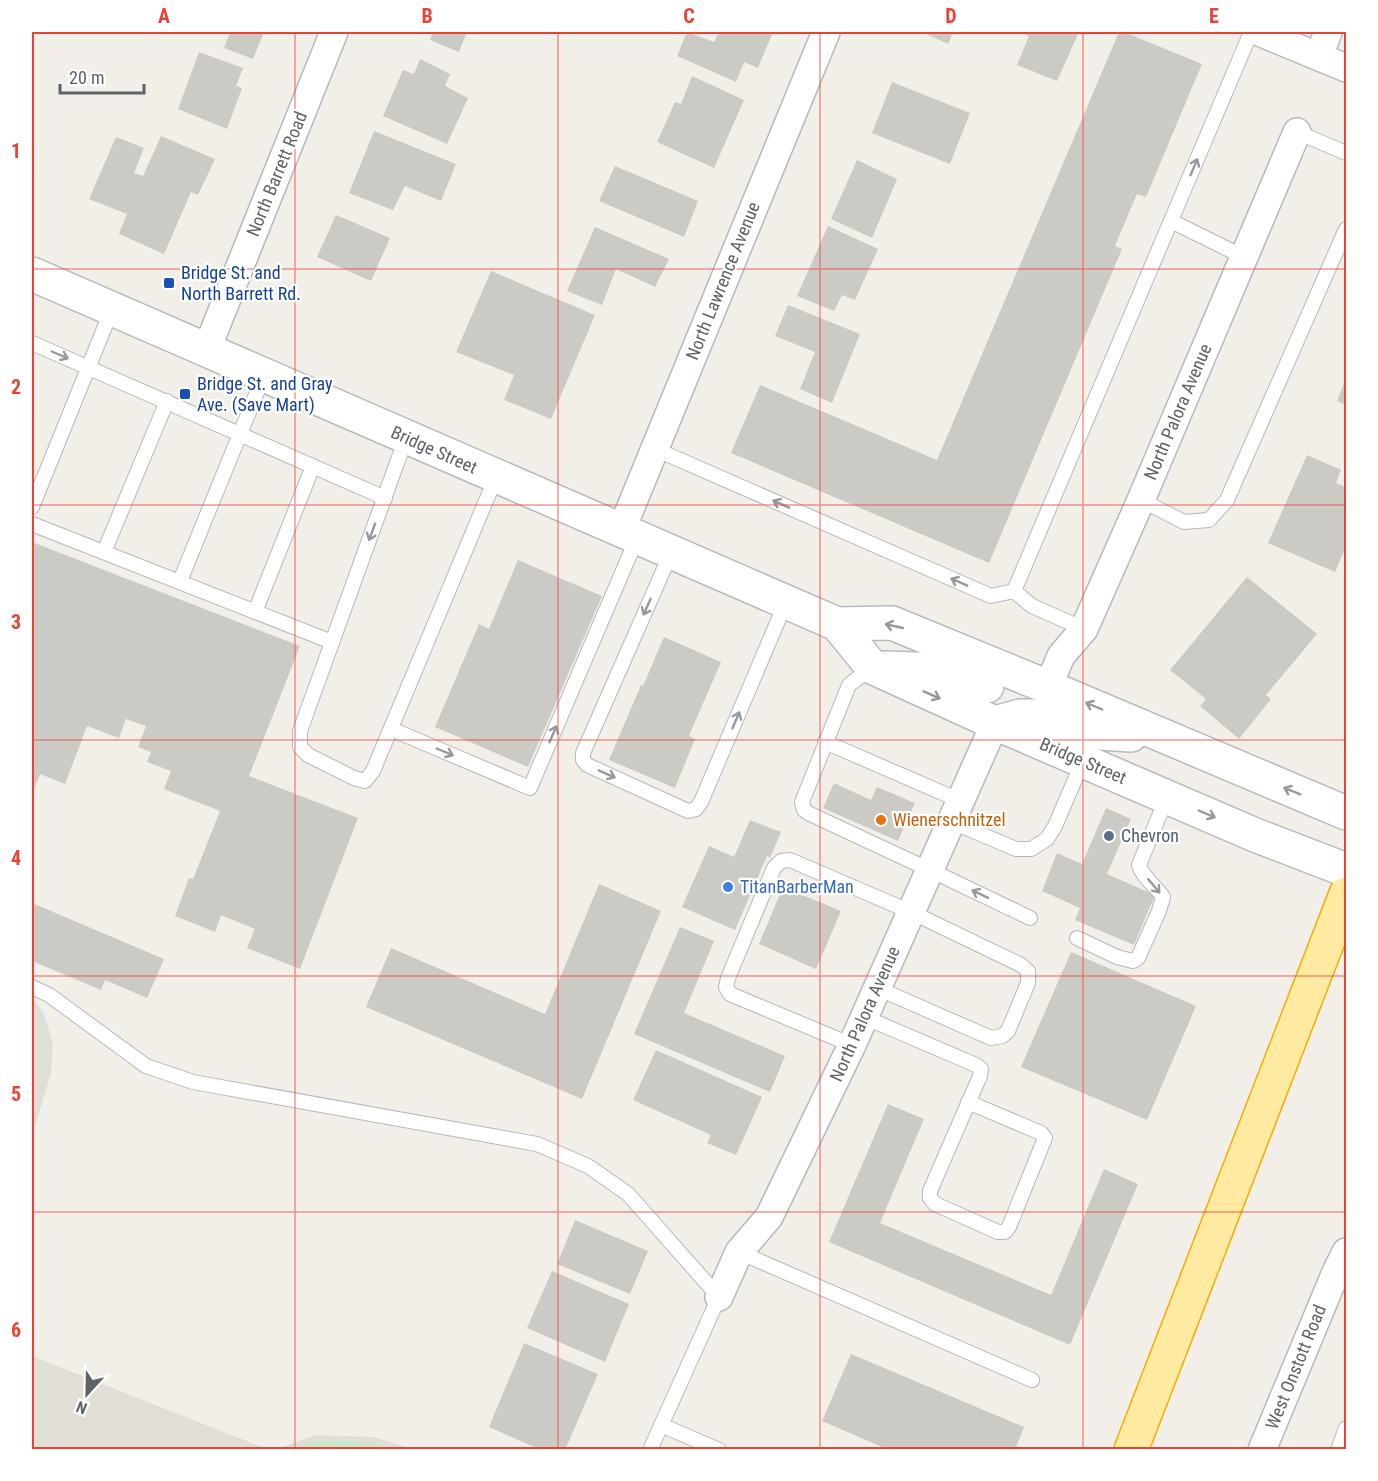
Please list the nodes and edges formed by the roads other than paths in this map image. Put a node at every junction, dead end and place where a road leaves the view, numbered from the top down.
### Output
1 (334, 32) edge
2 (825, 32) edge
3 (1251, 32) edge
4 (1259, 32) edge
5 (1324, 44) edge
6 (1347, 68) edge
7 (1297, 132) joint
8 (1347, 153) edge
9 (1171, 221) junction
10 (1347, 229) edge
11 (1244, 257) junction
12 (32, 274) edge
13 (112, 309) junction
14 (32, 342) edge
15 (206, 351) junction
16 (88, 367) junction
17 (264, 375) junction
18 (167, 401) junction
19 (240, 433) junction
20 (406, 438) junction
21 (655, 449) junction
22 (313, 466) junction
23 (496, 477) junction
24 (385, 498) junction
25 (1141, 500) junction
26 (32, 507) edge
27 (32, 524) edge
28 (629, 535) junction
29 (104, 552) junction
30 (671, 553) junction
31 (180, 582) junction
32 (1014, 591) junction
33 (786, 602) junction
34 (255, 612) junction
35 (837, 624) junction
36 (1084, 629) junction
37 (332, 642) junction
38 (872, 667) junction
39 (1048, 687) junction
40 (995, 723) junction
41 (391, 729) junction
42 (1162, 736) junction
43 (825, 742) junction
44 (1083, 761) junction
45 (1167, 797) junction
46 (957, 812) junction
47 (1347, 813) edge
48 (930, 870) junction
49 (1347, 870) edge
50 (1347, 894) edge
51 (910, 912) junction
52 (1030, 918) dead end
53 (1077, 938) dead end
54 (32, 987) edge
55 (877, 988) junction
56 (864, 1017) junction
57 (852, 1045) junction
58 (968, 1102) junction
59 (739, 1252) junction
60 (1347, 1252) edge
61 (719, 1297) junction
62 (1032, 1380) dead end
63 (661, 1425) junction
64 (1347, 1428) edge
65 (650, 1449) edge
66 (719, 1449) edge
67 (1131, 1449) edge
68 (1262, 1449) edge
69 (1338, 1449) edge

1 - 15 street, North Barrett Road
2 - 21 street, North Lawrence Avenue
9 -> 3 lane
4 - 5 street
5 - 6 street
7 - 8 lane
7 - 11 street, North Palora Avenue
9 - 11 lane
9 - 32 lane
10 - 25 lane
11 - 25 street, North Palora Avenue
12 - 13 main road, Bridge Street
13 - 15 main road, Bridge Street
13 - 16 lane
14 -> 16 lane
15 - 17 main road, Bridge Street
16 - 18 lane
16 - 26 lane
17 - 19 lane
17 - 20 main road, Bridge Street
18 - 19 lane
18 - 29 lane
19 - 22 lane
19 - 31 lane
20 - 23 main road, Bridge Street
20 - 24 lane
21 - 28 street, North Lawrence Avenue
32 -> 21 lane
22 - 24 lane
22 - 34 lane
23 - 28 main road, Bridge Street
23 - 41 lane
24 -> 37 lane
25 - 36 street, North Palora Avenue
27 - 29 lane
28 - 30 main road, Bridge Street
41 -> 28 lane
29 - 31 lane
30 - 33 main road, Bridge Street
30 -> 33 lane
31 - 34 lane
32 - 36 lane
33 - 35 main road, Bridge Street
34 - 37 lane
35 - 38 main road, Bridge Street
39 -> 35 main road, Bridge Street
36 - 39 street, North Palora Avenue
37 - 41 lane
38 - 39 main road
38 -> 40 main road, Bridge Street
38 - 43 lane
42 -> 39 main road, Bridge Street
40 - 42 main road
40 - 44 main road, Bridge Street
40 - 46 street, North Palora Avenue
47 -> 42 main road, Bridge Street
43 - 46 lane
43 - 48 lane
44 - 45 main road, Bridge Street
44 - 46 lane
45 -> 49 main road, Bridge Street
45 -> 53 lane
46 - 48 street, North Palora Avenue
48 - 51 street, North Palora Avenue
52 -> 48 lane
50 - 67 highway
51 - 55 street, North Palora Avenue
51 - 55 lane
51 - 57 lane
54 - 61 lane
55 - 56 street, North Palora Avenue
56 - 57 street, North Palora Avenue
56 - 58 lane
57 - 59 street, North Palora Avenue
58 - 58 lane
59 - 61 street, North Palora Avenue
59 - 62 lane
60 - 68 street, West Onstott Road
61 - 63 lane
63 - 65 lane
63 - 66 lane
64 - 69 lane

